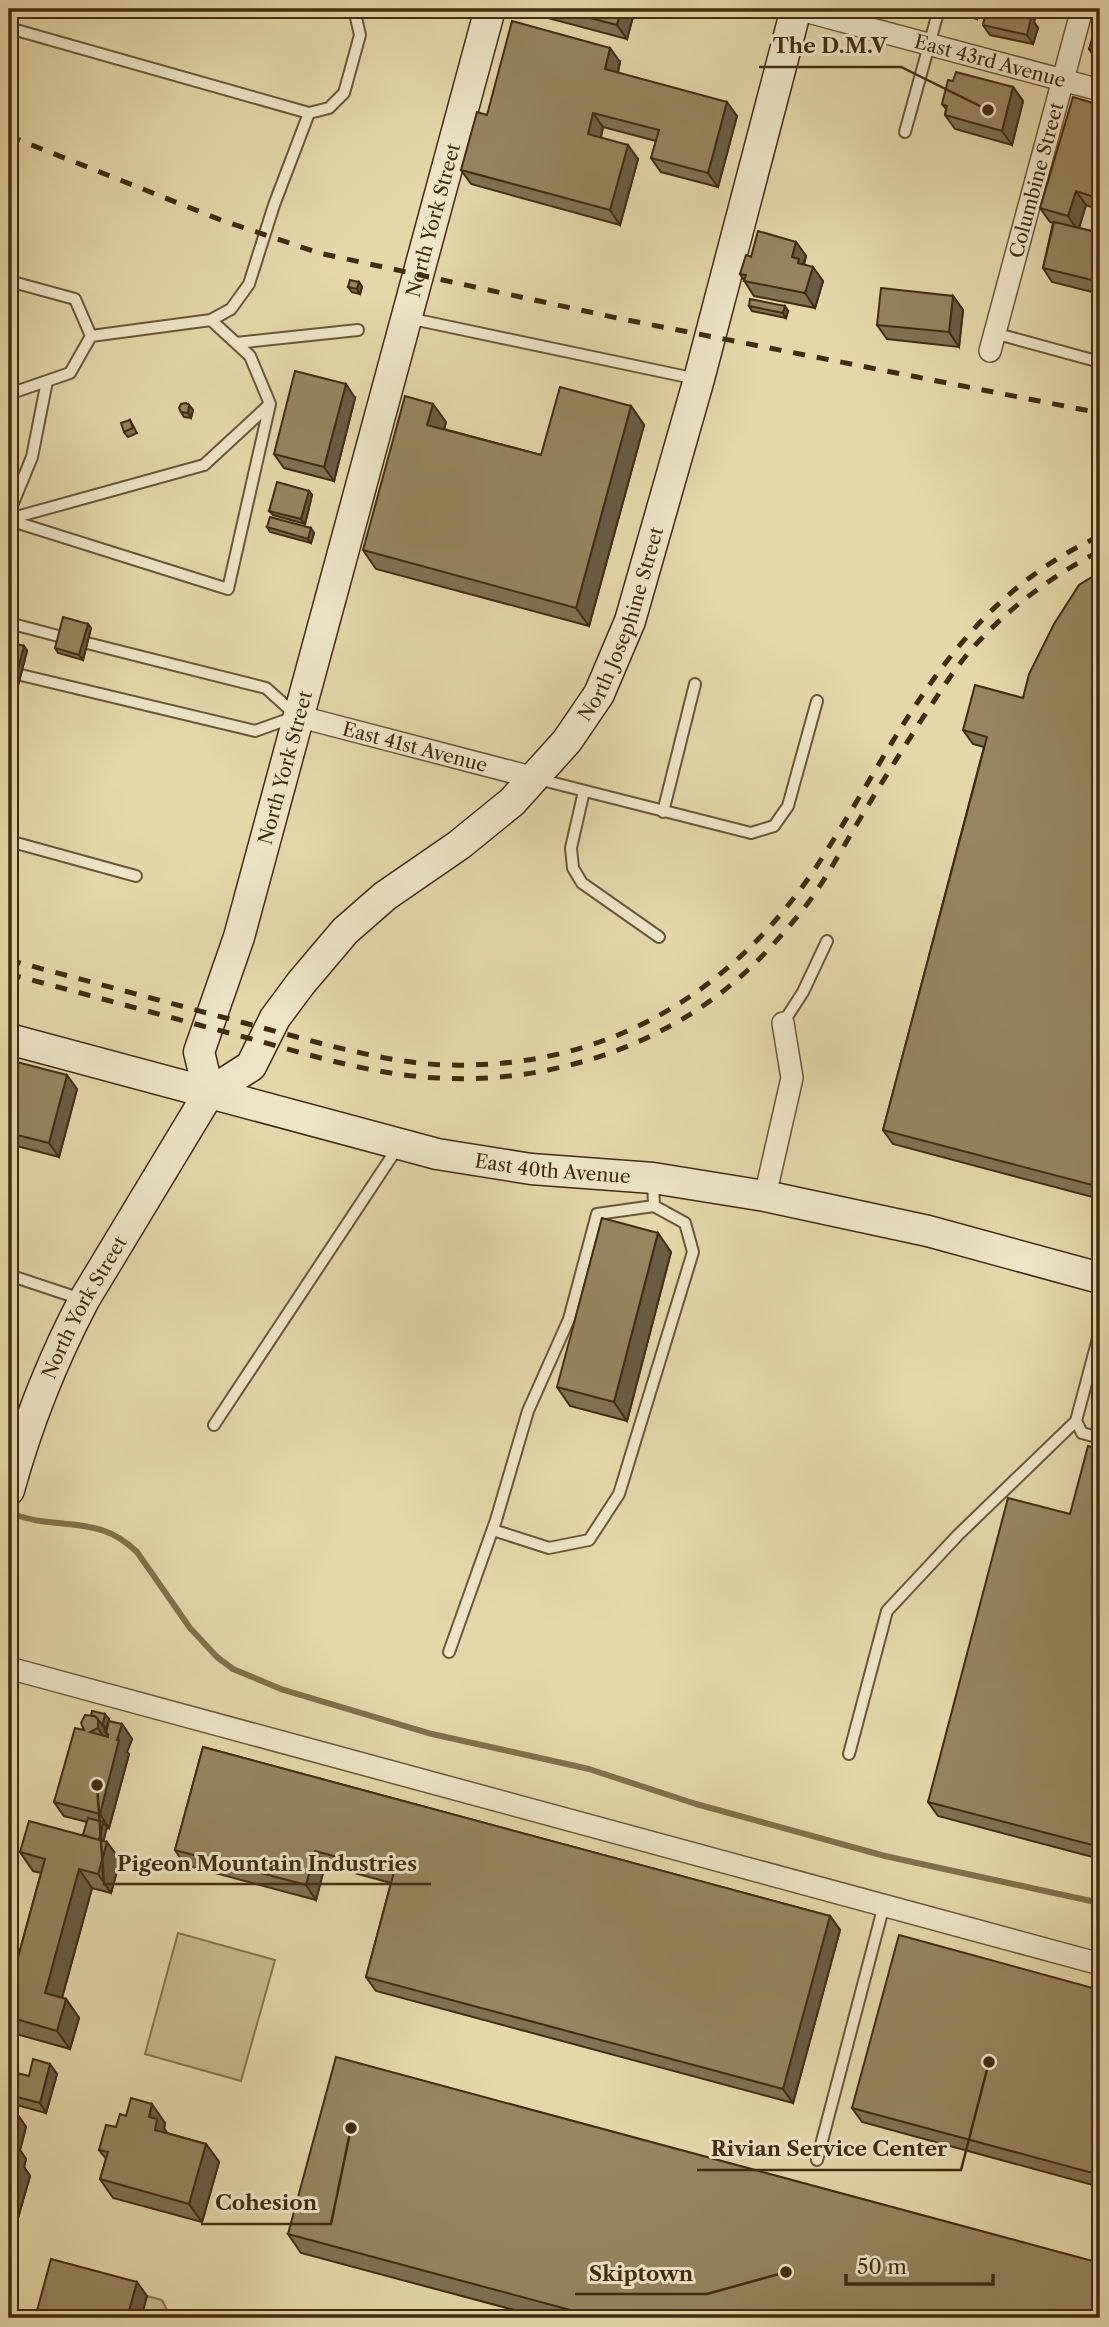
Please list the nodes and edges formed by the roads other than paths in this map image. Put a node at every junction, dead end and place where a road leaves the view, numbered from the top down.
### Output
1 (354, 9) edge
2 (490, 9) edge
3 (797, 9) edge
4 (939, 9) edge
5 (1082, 9) edge
6 (9, 28) edge
7 (929, 44) junction
8 (1063, 80) junction
9 (1100, 90) edge
10 (309, 113) junction
11 (905, 132) dead end
12 (9, 281) edge
13 (405, 318) junction
14 (211, 320) junction
15 (359, 330) dead end
16 (91, 336) junction
17 (992, 342) joint
18 (236, 343) junction
19 (1100, 362) edge
20 (699, 379) junction
21 (47, 381) junction
22 (9, 394) edge
23 (270, 404) junction
24 (9, 513) edge
25 (9, 519) edge
26 (9, 623) edge
27 (62, 636) edge
28 (87, 643) edge
29 (21, 675) edge
30 (695, 684) dead end
31 (817, 701) dead end
32 (297, 716) junction
33 (535, 778) junction
34 (584, 791) junction
35 (663, 812) junction
36 (9, 841) edge
37 (136, 876) dead end
38 (659, 937) dead end
39 (827, 941) dead end
40 (783, 1023) joint
41 (9, 1039) edge
42 (209, 1093) junction
43 (400, 1144) junction
44 (654, 1192) junction
45 (765, 1196) junction
46 (9, 1275) edge
47 (1100, 1279) edge
48 (84, 1300) junction
49 (1100, 1331) edge
50 (1076, 1421) junction
51 (214, 1425) dead end
52 (1100, 1438) edge
53 (9, 1490) edge
54 (493, 1530) junction
55 (449, 1652) dead end
56 (9, 1668) edge
57 (849, 1754) dead end
58 (884, 1905) junction
59 (1100, 1964) edge
60 (817, 2160) dead end

1 - 10 lane
2 - 13 main road, North York Street
3 - 7 street, East 43rd Avenue
3 - 20 main road, North Josephine Street
4 - 7 lane
5 - 8 street, Columbine Street
6 - 10 lane
7 - 8 street, East 43rd Avenue
7 - 11 lane
8 - 9 street, East 43rd Avenue
8 - 17 street, Columbine Street
10 - 14 lane
12 - 16 lane
13 - 20 lane
13 - 32 main road, North York Street
14 - 16 lane
14 - 18 lane
15 - 18 lane
16 - 21 lane
17 - 19 lane
18 - 23 lane
20 - 33 main road, North Josephine Street
21 - 22 lane
21 - 24 lane
23 - 25 lane
23 - 25 lane
26 - 27 lane
28 - 32 lane
29 - 32 lane
30 - 35 lane
31 - 35 lane
32 - 33 street, East 41st Avenue
32 - 42 main road, North York Street
33 - 34 lane
33 - 42 main road, North Josephine Street
34 - 35 lane
34 - 38 lane
36 - 37 lane
39 - 40 lane
40 - 45 street
41 - 42 main road, East 40th Avenue
42 - 43 main road, East 40th Avenue
42 - 48 main road, North York Street
43 - 44 main road, East 40th Avenue
43 - 51 lane
44 - 45 main road, East 40th Avenue
44 - 54 lane
44 - 54 lane
45 - 47 main road, East 40th Avenue
46 - 48 lane
48 - 53 main road, North York Street
49 - 50 lane
50 - 52 lane
50 - 57 lane
54 - 55 lane
56 - 58 street
58 - 59 street
58 - 60 lane

